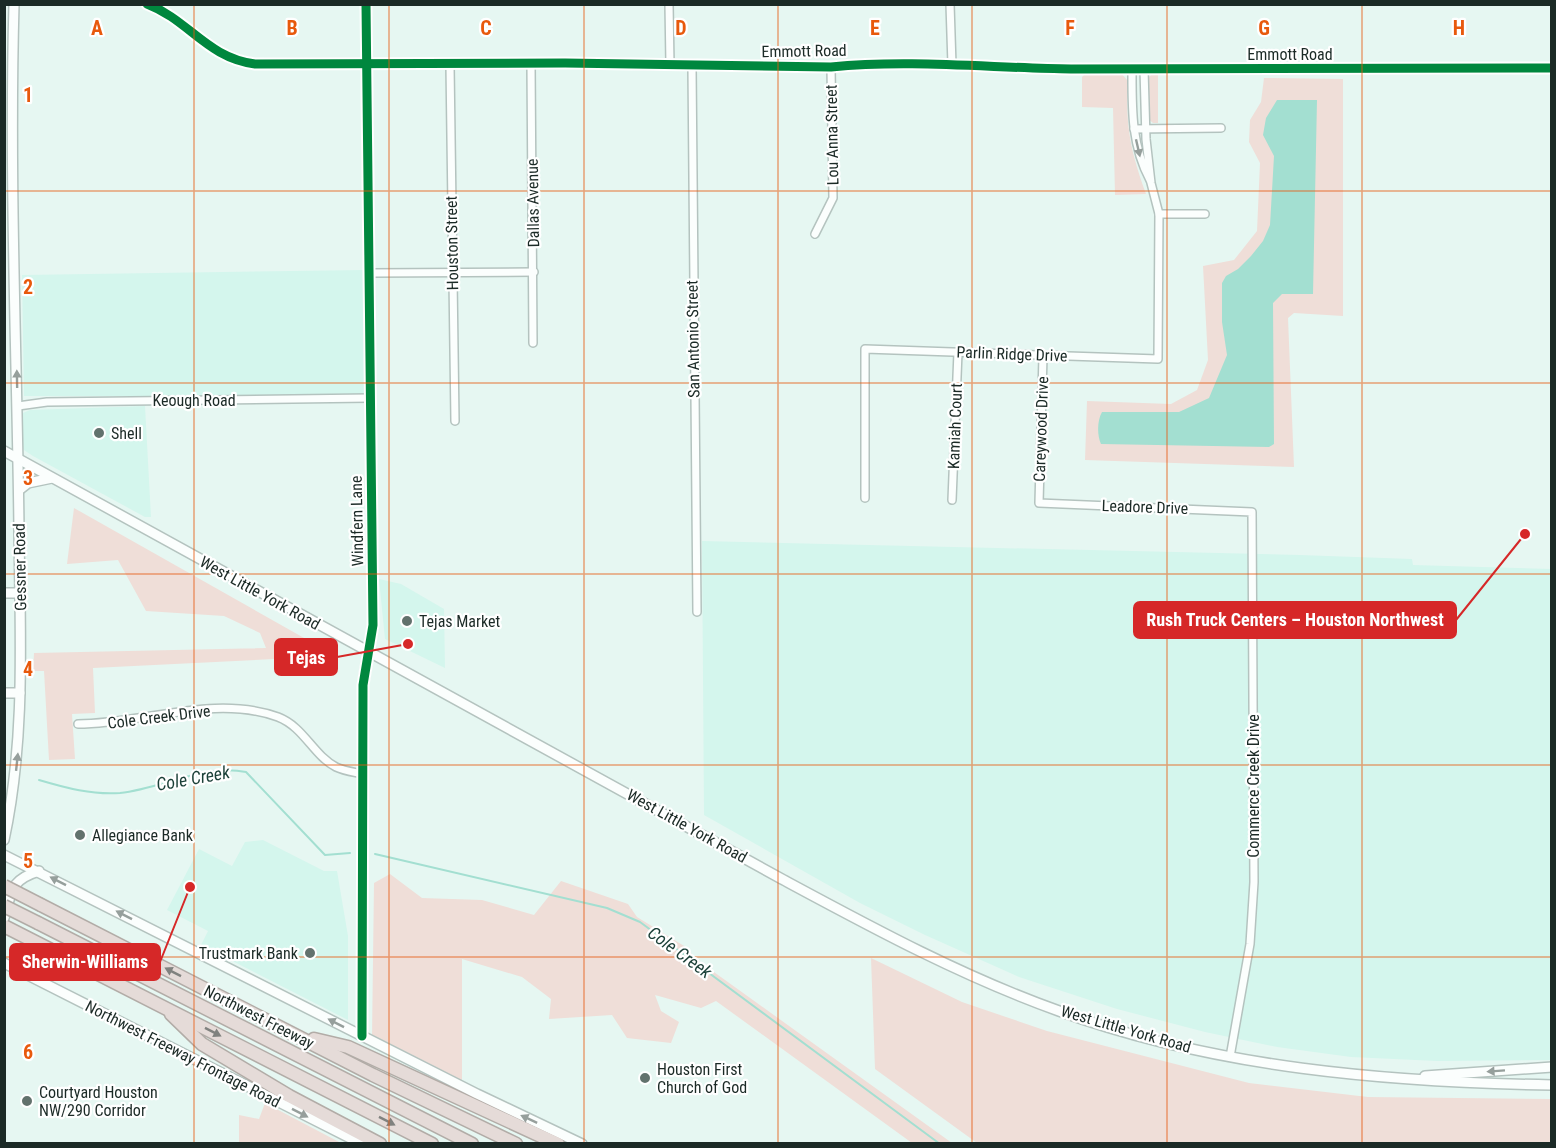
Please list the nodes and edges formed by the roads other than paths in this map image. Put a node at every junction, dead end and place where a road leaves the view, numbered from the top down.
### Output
1 (14, 4) edge
2 (147, 4) edge
3 (366, 4) edge
4 (669, 4) edge
5 (950, 4) edge
6 (8, 62) edge
7 (531, 63) junction
8 (367, 65) junction
9 (450, 65) junction
10 (670, 65) junction
11 (952, 65) junction
12 (692, 67) junction
13 (831, 67) junction
14 (1551, 68) edge
15 (1132, 69) junction
16 (1144, 69) junction
17 (1145, 127) junction
18 (1221, 128) dead end
19 (1134, 129) junction
20 (8, 145) edge
21 (1151, 183) junction
22 (1159, 213) junction
23 (1205, 214) dead end
24 (815, 234) dead end
25 (452, 271) junction
26 (534, 272) junction
27 (371, 273) junction
28 (4, 289) edge
29 (16, 289) junction
30 (533, 343) dead end
31 (958, 352) junction
32 (1043, 356) junction
33 (370, 398) junction
34 (18, 406) junction
35 (454, 421) dead end
36 (4, 451) edge
37 (18, 459) junction
38 (52, 478) junction
39 (19, 490) junction
40 (865, 498) dead end
41 (952, 500) dead end
42 (1039, 503) joint
43 (1252, 512) joint
44 (4, 593) edge
45 (20, 593) junction
46 (697, 612) dead end
47 (368, 653) junction
48 (4, 693) edge
49 (20, 693) junction
50 (78, 724) dead end
51 (363, 774) junction
52 (4, 840) edge
53 (4, 855) edge
54 (39, 871) junction
55 (4, 886) edge
56 (4, 906) edge
57 (4, 918) edge
58 (4, 926) edge
59 (4, 954) edge
60 (6, 964) edge
61 (161, 1005) junction
62 (295, 1035) junction
63 (362, 1036) junction
64 (1230, 1057) junction
65 (1551, 1067) edge
66 (1414, 1078) junction
67 (1551, 1085) edge
68 (362, 1143) edge
69 (380, 1143) edge
70 (432, 1143) edge
71 (472, 1143) edge
72 (516, 1143) edge
73 (558, 1143) edge
74 (582, 1143) edge

1 - 6 main road, Gessner Road
2 - 8 main road, Emmott Road
3 - 8 main road, Windfern Lane
4 - 10 street
5 - 11 street
6 - 20 main road, Gessner Road
7 - 9 main road, Emmott Road
7 - 10 main road, Emmott Road
7 - 26 street, Dallas Avenue
8 - 9 main road, Emmott Road
8 - 27 main road, Windfern Lane
9 - 25 street, Houston Street
10 - 12 main road, Emmott Road
11 - 13 main road, Emmott Road
11 - 15 main road, Emmott Road
12 - 13 main road, Emmott Road
12 - 46 street, San Antonio Street
13 - 24 street, Lou Anna Street
14 - 16 main road, Emmott Road
15 - 16 main road, Emmott Road
15 - 19 street
16 - 17 street
17 - 18 street
17 - 19 street
17 - 21 street
19 -> 21 street
20 - 29 main road, Gessner Road
21 - 22 street
22 - 23 street
22 - 32 street, Parlin Ridge Drive
25 - 26 street
25 - 27 street
25 - 35 street, Houston Street
26 - 30 street, Dallas Avenue
27 - 33 main road, Windfern Lane
28 - 29 main road
34 -> 29 main road, Gessner Road
31 - 32 street, Parlin Ridge Drive
31 - 40 street, Parlin Ridge Drive
31 - 41 street, Kamiah Court
32 - 42 street, Careywood Drive
33 - 34 street, Keough Road
33 - 47 main road, Windfern Lane
34 - 37 main road, Gessner Road
36 - 37 main road, West Little York Road
37 - 38 main road, West Little York Road
37 - 39 main road, Gessner Road
38 - 39 main road
38 - 47 main road, West Little York Road
39 - 45 main road, Gessner Road
42 - 43 street, Leadore Drive
43 - 64 street, Commerce Creek Drive
44 - 45 main road
45 - 49 main road, Gessner Road
47 - 51 main road, Windfern Lane
47 - 64 main road, West Little York Road
48 - 49 main road
52 -> 49 main road, Gessner Road
50 - 51 street, Cole Creek Drive
51 - 63 main road, Windfern Lane
53 - 54 main road
54 - 57 main road
63 -> 54 main road
62 -> 55 highway, Northwest Freeway, bridge
56 - 71 highway, bridge
58 - 61 highway, Northwest Freeway
59 - 60 main road
60 -> 68 main road, Northwest Freeway Frontage Road
61 - 69 highway
61 -> 70 highway, Northwest Freeway
62 - 72 highway, Northwest Freeway
62 - 73 highway
74 -> 63 main road
64 - 66 main road, West Little York Road
65 -> 66 main road, West Little York Road
66 - 67 main road, West Little York Road

